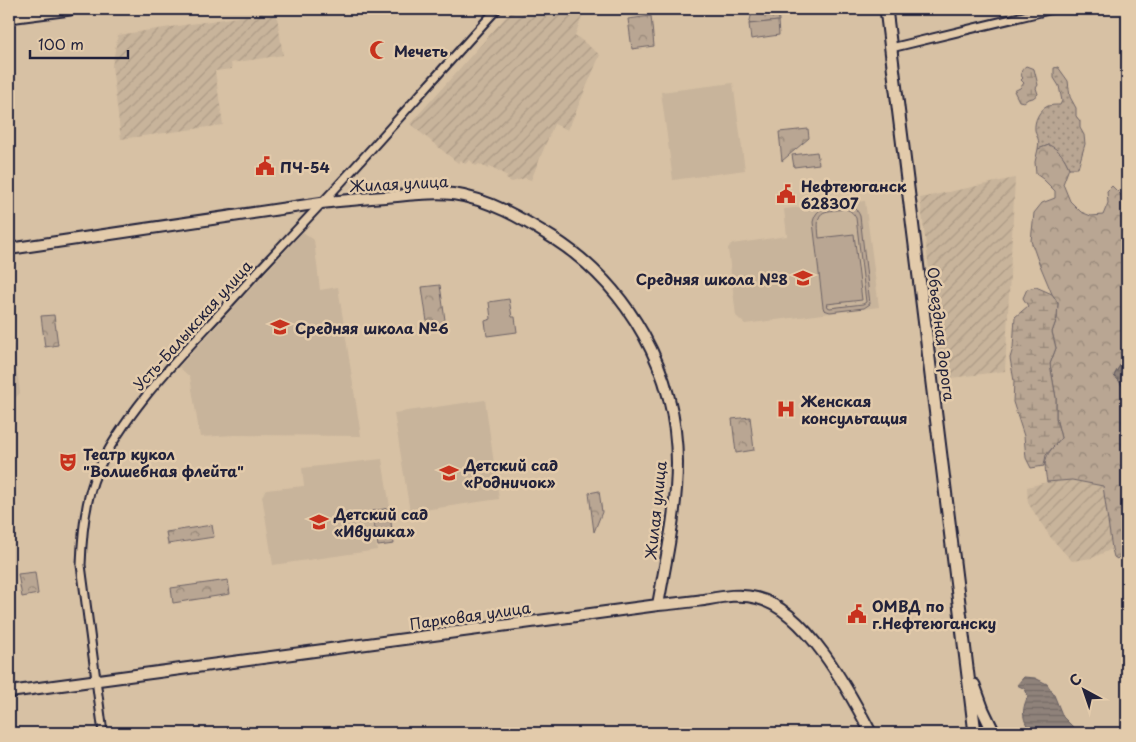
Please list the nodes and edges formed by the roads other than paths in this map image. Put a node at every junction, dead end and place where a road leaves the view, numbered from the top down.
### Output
1 (70, 9) edge
2 (497, 9) edge
3 (886, 9) edge
4 (1053, 9) edge
5 (9, 17) edge
6 (891, 48) junction
7 (321, 203) junction
8 (9, 249) edge
9 (658, 605) junction
10 (967, 662) junction
11 (96, 680) junction
12 (9, 692) edge
13 (103, 733) edge
14 (871, 733) edge
15 (975, 733) edge
16 (994, 733) edge

1 - 5 main road
2 - 7 street, Усть-Балыкская улица
3 - 6 main road, Объездная дорога
4 - 6 street
6 - 10 main road, Объездная дорога
7 - 8 main road, Жилая улица
7 - 9 main road, Жилая улица
7 - 11 street, Усть-Балыкская улица
9 - 11 main road, Парковая улица
9 - 14 main road, Парковая улица
10 - 15 main road
10 - 16 main road
11 - 12 main road, Парковая улица
11 - 13 street, Усть-Балыкская улица

